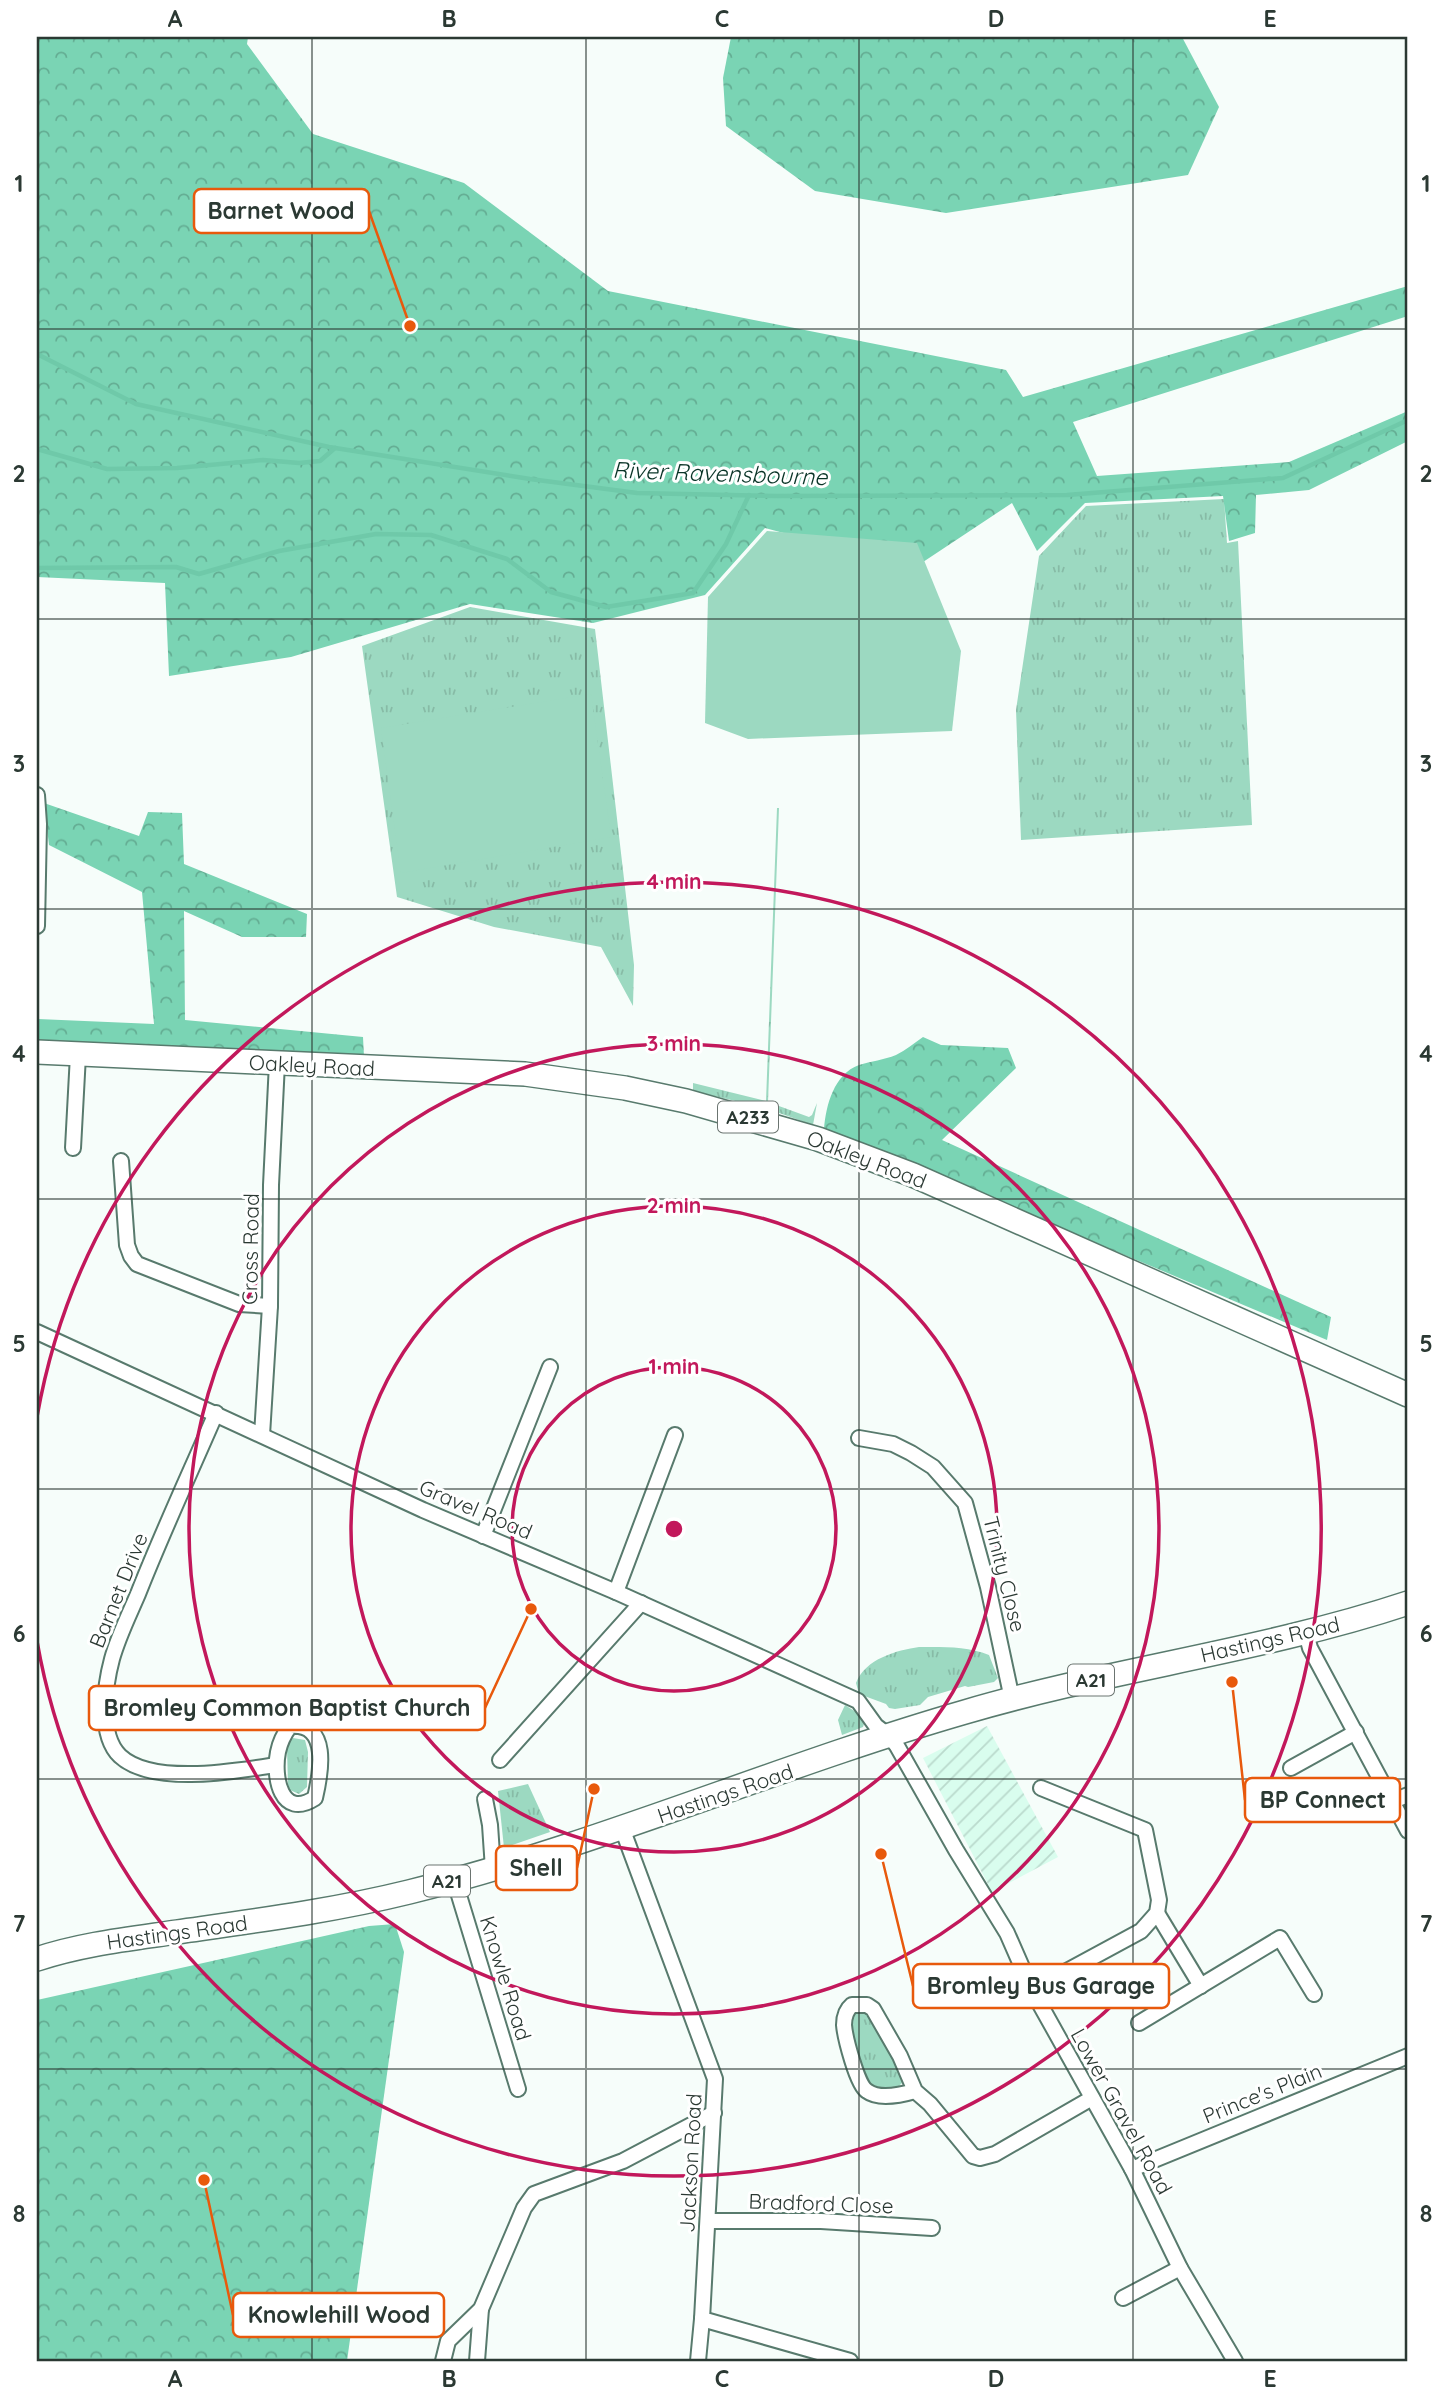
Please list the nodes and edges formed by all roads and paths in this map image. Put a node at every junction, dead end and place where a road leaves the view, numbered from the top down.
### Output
1 (37, 795) edge
2 (37, 926) edge
3 (37, 1052) edge
4 (78, 1055) junction
5 (277, 1063) junction
6 (73, 1148) dead end
7 (121, 1161) dead end
8 (270, 1306) junction
9 (37, 1332) edge
10 (550, 1367) dead end
11 (1408, 1395) edge
12 (216, 1413) junction
13 (675, 1434) dead end
14 (262, 1435) junction
15 (859, 1438) dead end
16 (484, 1536) junction
17 (616, 1592) junction
18 (641, 1603) junction
19 (1408, 1603) edge
20 (1306, 1633) junction
21 (1012, 1699) junction
22 (883, 1731) junction
23 (1356, 1732) junction
24 (500, 1759) dead end
25 (276, 1765) junction
26 (1291, 1768) dead end
27 (1041, 1788) dead end
28 (1408, 1795) edge
29 (485, 1799) dead end
30 (1393, 1801) junction
31 (622, 1828) junction
32 (1408, 1831) edge
33 (493, 1869) junction
34 (454, 1879) junction
35 (1157, 1913) junction
36 (37, 1959) edge
37 (1201, 1986) junction
38 (1032, 1990) junction
39 (1314, 1994) dead end
40 (1139, 2023) dead end
41 (1408, 2056) edge
42 (518, 2090) dead end
43 (915, 2091) junction
44 (1092, 2098) junction
45 (714, 2113) junction
46 (1132, 2169) junction
47 (708, 2221) junction
48 (932, 2228) dead end
49 (1180, 2268) junction
50 (1123, 2298) dead end
51 (481, 2309) junction
52 (702, 2319) junction
53 (823, 2358) edge
54 (443, 2361) edge
55 (477, 2361) edge
56 (698, 2361) edge
57 (850, 2361) edge
58 (1235, 2361) edge

1 - 2 street
3 - 4 main road, Oakley Road / A233
4 - 5 main road, Oakley Road / A233
4 - 6 street
5 - 8 street, Cross Road
5 - 11 main road, Oakley Road / A233
7 - 8 street
8 - 14 street, Cross Road
9 - 12 street, Gravel Road
10 - 16 street
12 - 14 street, Gravel Road
12 - 25 street, Barnet Drive
13 - 17 street
14 - 16 street, Gravel Road
15 - 21 street, Trinity Close
16 - 17 street, Gravel Road
17 - 18 street, Gravel Road
18 - 22 street, Gravel Road
18 - 24 street
19 - 20 main road, Hastings Road / A21
20 - 21 main road, Hastings Road / A21
20 - 23 street
21 - 22 main road, Hastings Road / A21
22 - 31 main road, Hastings Road / A21
22 - 38 street, Lower Gravel Road
23 - 26 street
23 - 30 street
25 - 25 street
27 - 35 street
28 - 30 street
29 - 33 street
30 - 32 street
31 - 33 main road, Hastings Road / A21
31 - 45 street, Jackson Road
33 - 34 main road, Hastings Road / A21
34 - 36 main road, Hastings Road / A21
34 - 42 street, Knowle Road
35 - 37 street
35 - 38 street
37 - 39 street
37 - 40 street
38 - 44 street, Lower Gravel Road
41 - 46 street, Prince's Plain
43 - 43 street
43 - 44 street
44 - 46 street, Lower Gravel Road
45 - 47 street, Jackson Road
45 - 51 street
46 - 49 street, Lower Gravel Road
47 - 48 street, Bradford Close
47 - 52 street, Jackson Road
49 - 50 street
49 - 58 street, Lower Gravel Road
51 - 54 street
51 - 55 street
52 - 53 street
52 - 56 street, Jackson Road
53 - 57 street

